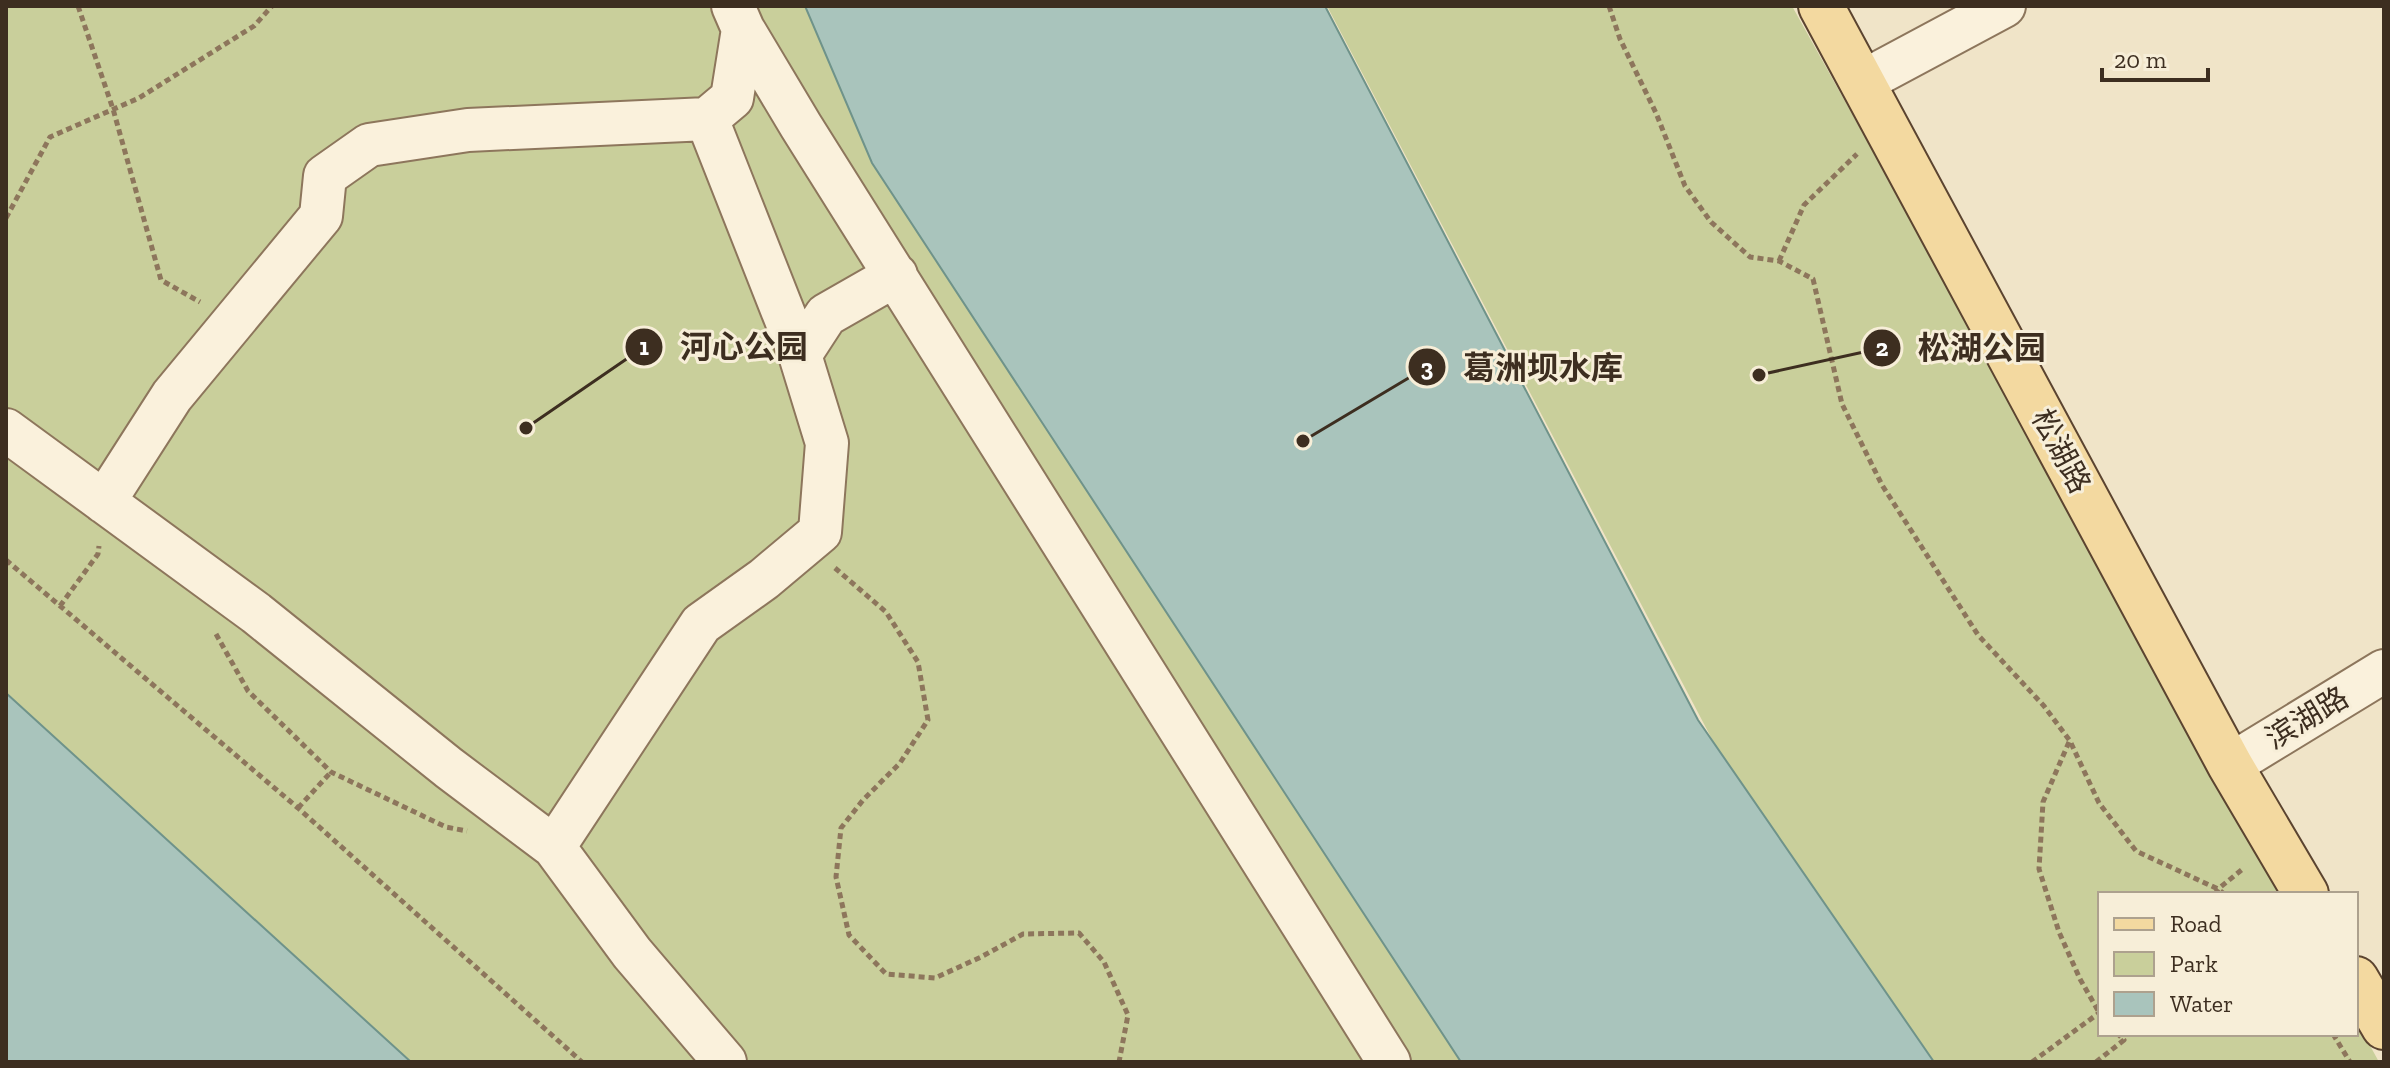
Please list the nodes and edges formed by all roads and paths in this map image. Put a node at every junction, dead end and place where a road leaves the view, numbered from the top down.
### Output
1 (78, 6) edge
2 (272, 6) edge
3 (1609, 6) edge
4 (1821, 6) edge
5 (2004, 6) edge
6 (738, 17) edge
7 (1862, 82) junction
8 (113, 109) junction
9 (707, 119) junction
10 (1886, 126) junction
11 (6, 218) edge
12 (1779, 261) junction
13 (896, 275) junction
14 (233, 321) junction
15 (800, 355) junction
16 (6, 430) edge
17 (104, 502) junction
18 (808, 543) junction
19 (6, 560) edge
20 (60, 606) junction
21 (212, 626) dead end
22 (2384, 671) edge
23 (2070, 741) junction
24 (2230, 765) junction
25 (331, 772) junction
26 (298, 808) junction
27 (477, 833) dead end
28 (554, 847) junction
29 (2222, 892) edge
30 (2305, 892) edge
31 (2358, 982) edge
32 (2098, 1010) edge
33 (2098, 1014) edge
34 (2384, 1027) edge
35 (2120, 1036) edge
36 (2334, 1036) edge
37 (582, 1062) edge
38 (725, 1062) edge
39 (1119, 1062) edge
40 (1389, 1062) edge
41 (2032, 1062) edge
42 (2096, 1062) edge
43 (2350, 1062) edge

1 - 8 path
2 - 8 path
3 - 12 path
4 - 7 main road, 松湖路
5 - 7 street
6 - 9 street
6 - 13 street
7 - 10 main road, 松湖路
8 - 11 path
8 - 14 path
9 - 14 street
9 - 15 street
10 - 12 path
10 - 24 main road, 松湖路
12 - 23 path
13 - 15 street
13 - 40 street
14 - 17 street
15 - 18 street
16 - 17 street
17 - 20 path
17 - 28 street
18 - 28 street
18 - 39 path
19 - 20 path
20 - 26 path
21 - 25 path
22 - 24 street, 滨湖路
23 - 29 path
23 - 32 path
24 - 30 main road, 松湖路
25 - 26 path
25 - 27 path
26 - 37 path
28 - 38 street
31 - 34 main road
33 - 41 path
35 - 42 path
36 - 43 path

